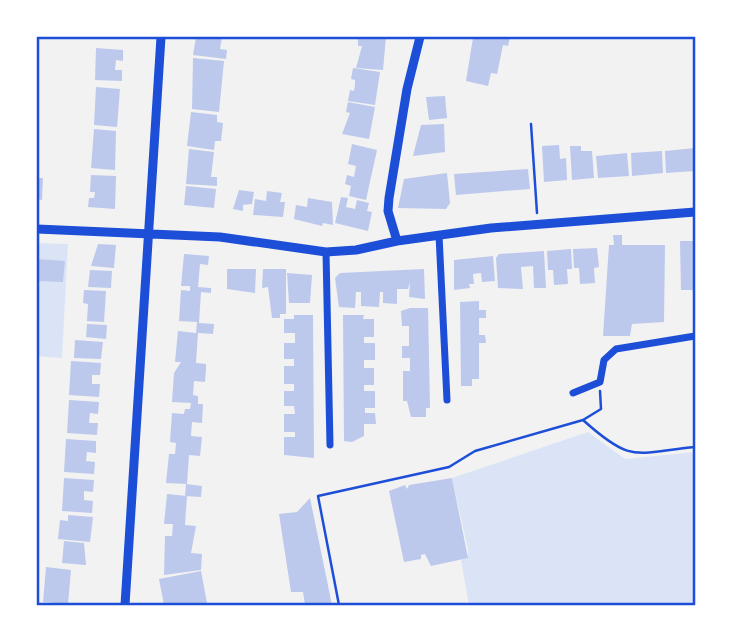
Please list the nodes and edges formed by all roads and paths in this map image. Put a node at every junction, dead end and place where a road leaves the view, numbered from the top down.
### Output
1 (161, 37) edge
2 (420, 37) edge
3 (531, 124) dead end
4 (695, 212) edge
5 (538, 224) junction
6 (37, 229) edge
7 (148, 234) junction
8 (439, 235) junction
9 (397, 241) junction
10 (326, 252) junction
11 (695, 336) edge
12 (600, 382) junction
13 (573, 393) dead end
14 (447, 400) dead end
15 (583, 420) junction
16 (330, 445) dead end
17 (695, 447) edge
18 (125, 605) edge
19 (339, 605) edge

1 - 7 street
2 - 9 street
3 - 5 path
4 - 5 street
5 - 8 street
6 - 7 street
7 - 10 street
7 - 18 street
8 - 9 street
8 - 14 street
9 - 10 street
10 - 16 street
11 - 12 street
12 - 13 street
12 - 15 path
15 - 17 path
15 - 19 path

